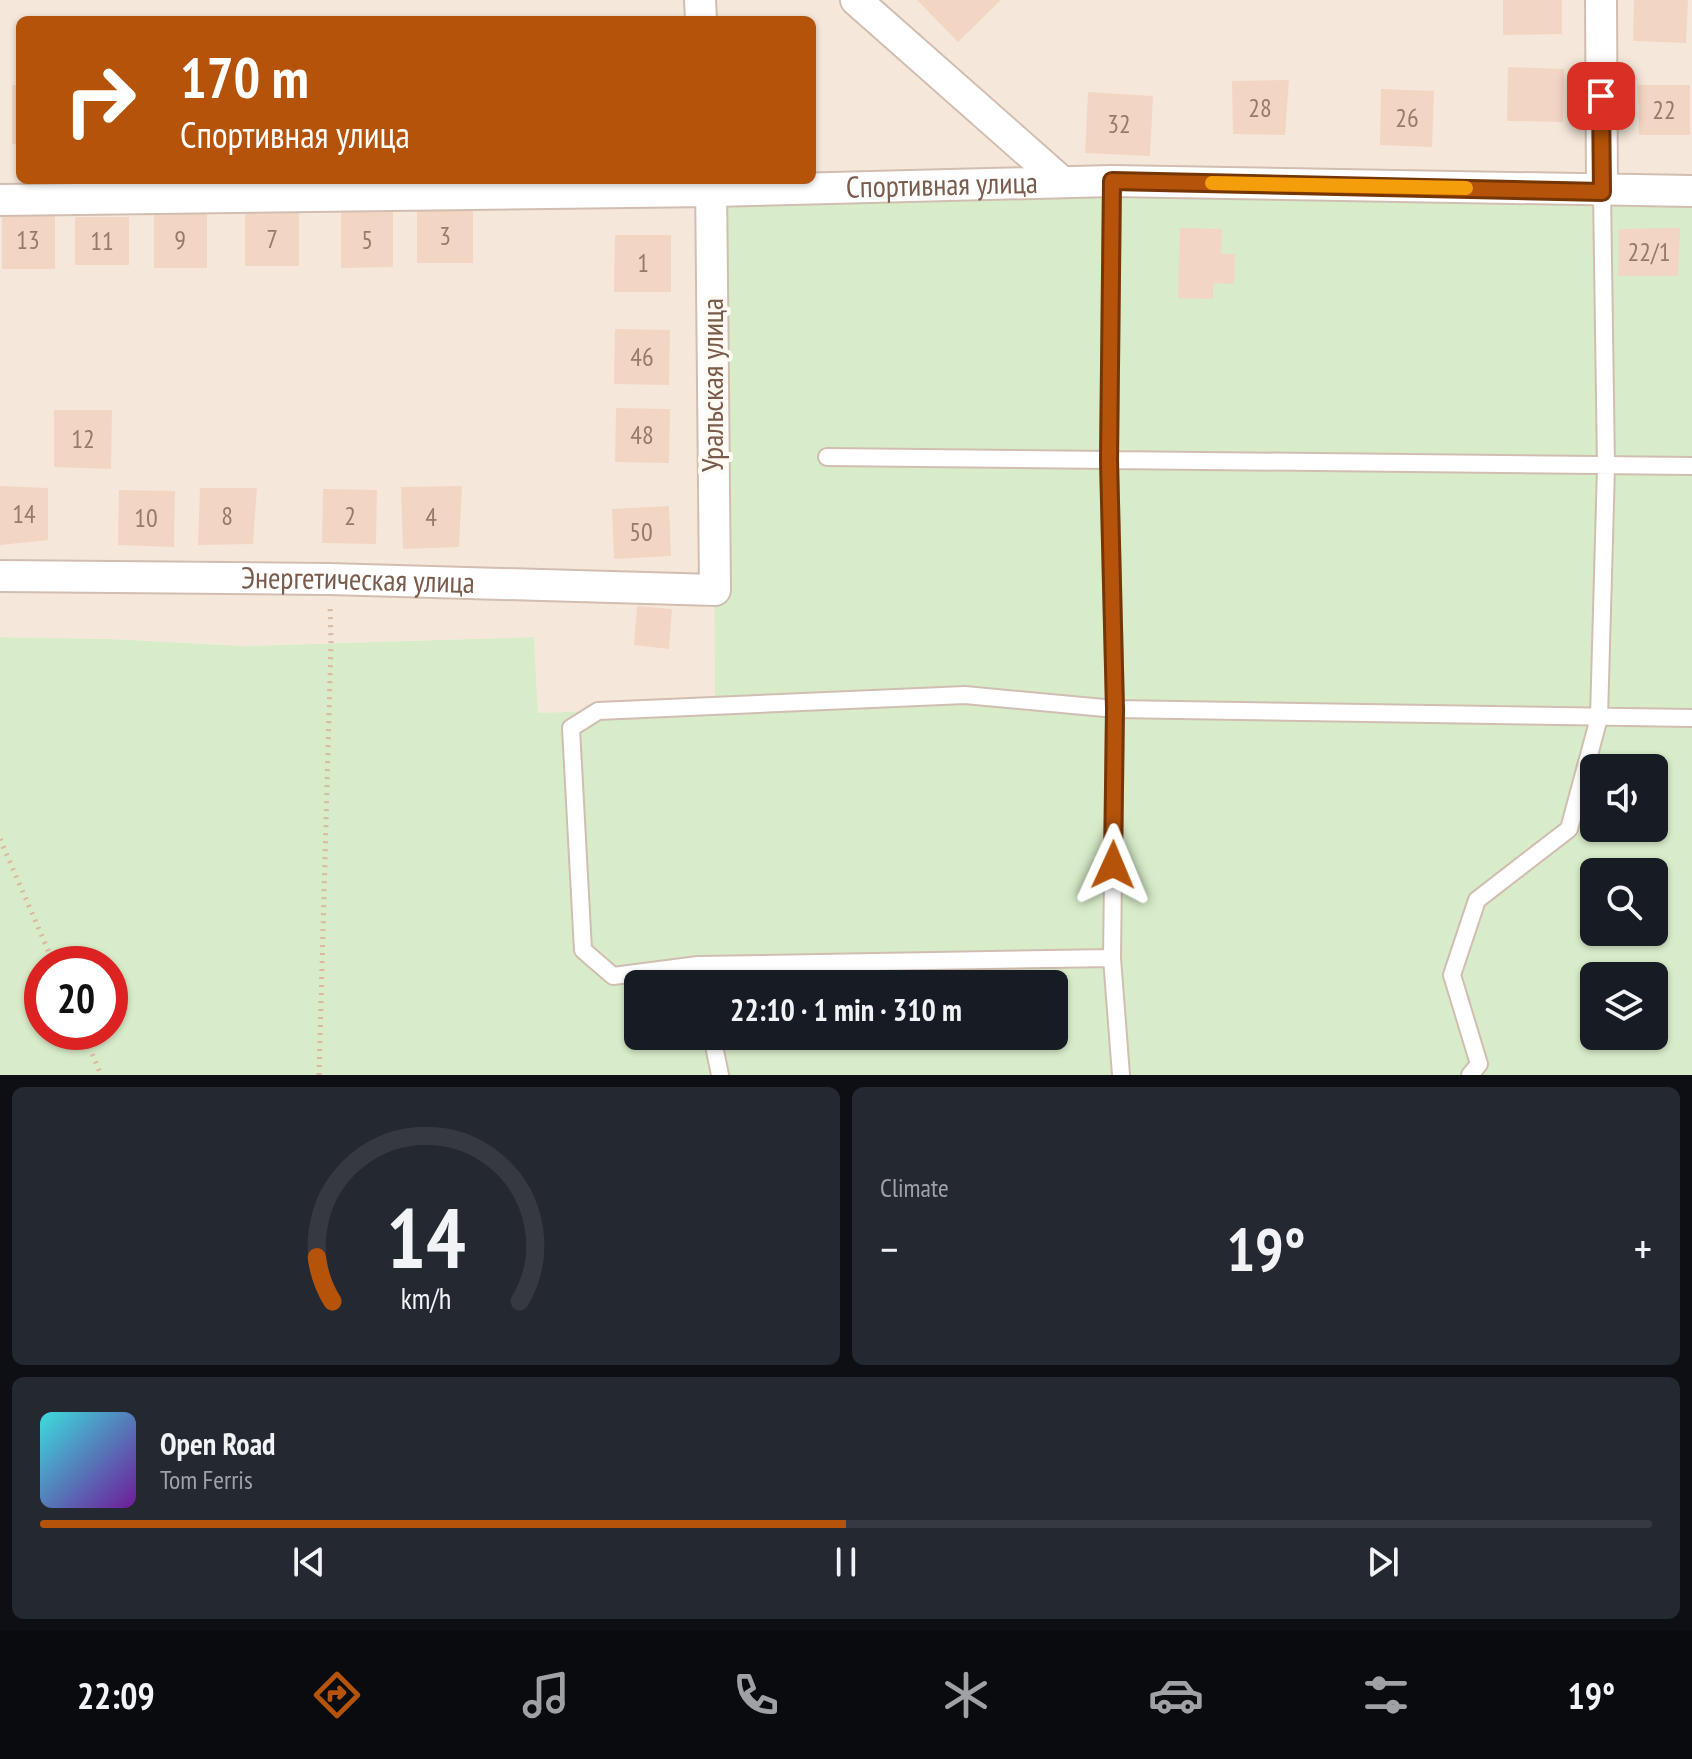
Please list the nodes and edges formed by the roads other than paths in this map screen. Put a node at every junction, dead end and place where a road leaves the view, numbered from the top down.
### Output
1 (1601, 0) edge
2 (862, 2) edge
3 (1112, 181) junction
4 (1062, 182) junction
5 (711, 186) edge
6 (1692, 191) edge
7 (1602, 192) junction
8 (0, 200) edge
9 (827, 457) dead end
10 (1109, 460) junction
11 (1692, 466) edge
12 (1606, 467) junction
13 (0, 576) edge
14 (715, 590) joint
15 (1115, 709) junction
16 (1599, 718) junction
17 (1692, 718) edge
18 (1112, 958) junction
19 (698, 965) junction
20 (699, 970) edge
21 (715, 1050) edge
22 (720, 1075) edge
23 (1121, 1075) edge
24 (1470, 1075) edge

1 - 7 street
2 - 4 street
3 - 4 street, Спортивная улица
3 - 7 street, Спортивная улица
3 - 10 lane
4 - 5 street, Спортивная улица
5 - 8 street, Спортивная улица
5 - 14 street, Уральская улица
6 - 7 street, Спортивная улица
7 - 12 lane
9 - 10 lane
10 - 12 lane
10 - 15 lane
11 - 12 lane
12 - 16 lane
13 - 14 street, Энергетическая улица
15 - 16 lane
15 - 18 lane
15 - 19 lane
16 - 17 lane
16 - 24 lane
18 - 19 lane
18 - 23 lane
19 - 20 lane
21 - 22 lane

